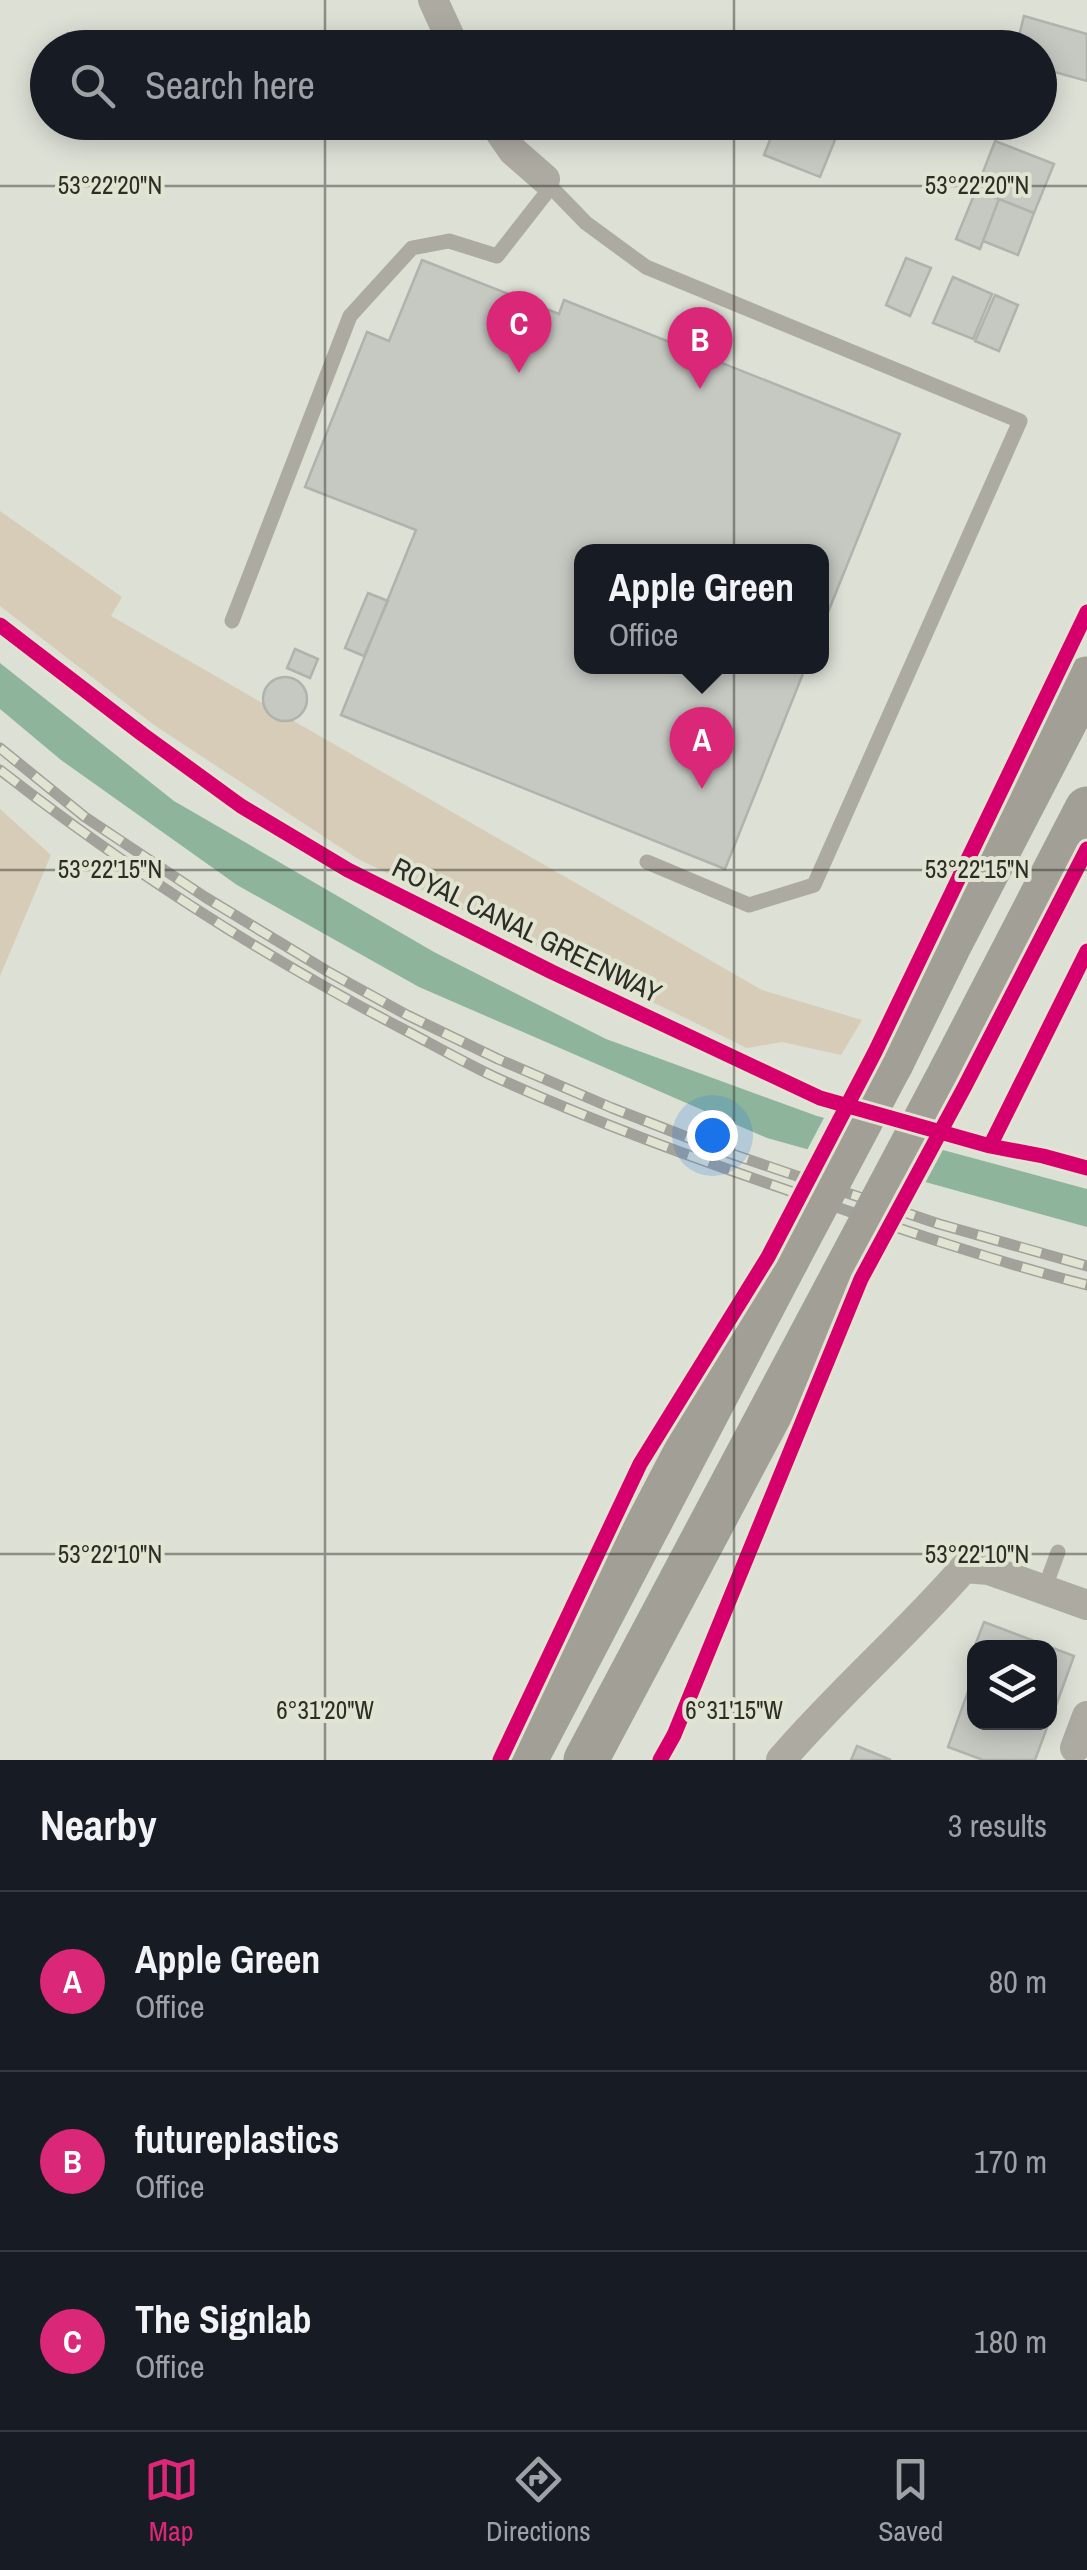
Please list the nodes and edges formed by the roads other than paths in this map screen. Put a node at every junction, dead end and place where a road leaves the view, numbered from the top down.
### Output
1 (433, 0) edge
2 (447, 30) edge
3 (505, 140) edge
4 (548, 183) junction
5 (232, 621) dead end
6 (1087, 678) edge
7 (1087, 809) edge
8 (646, 862) dead end
9 (1058, 1552) dead end
10 (1044, 1590) junction
11 (1087, 1605) edge
12 (1087, 1716) edge
13 (1075, 1748) dead end
14 (525, 1760) edge
15 (586, 1760) edge
16 (780, 1760) edge

1 - 2 street
3 - 4 street
4 - 5 lane
4 - 8 lane
6 - 14 main road, bridge
7 - 15 main road, bridge
9 - 10 lane
10 - 11 street
10 - 16 street
12 - 13 street

